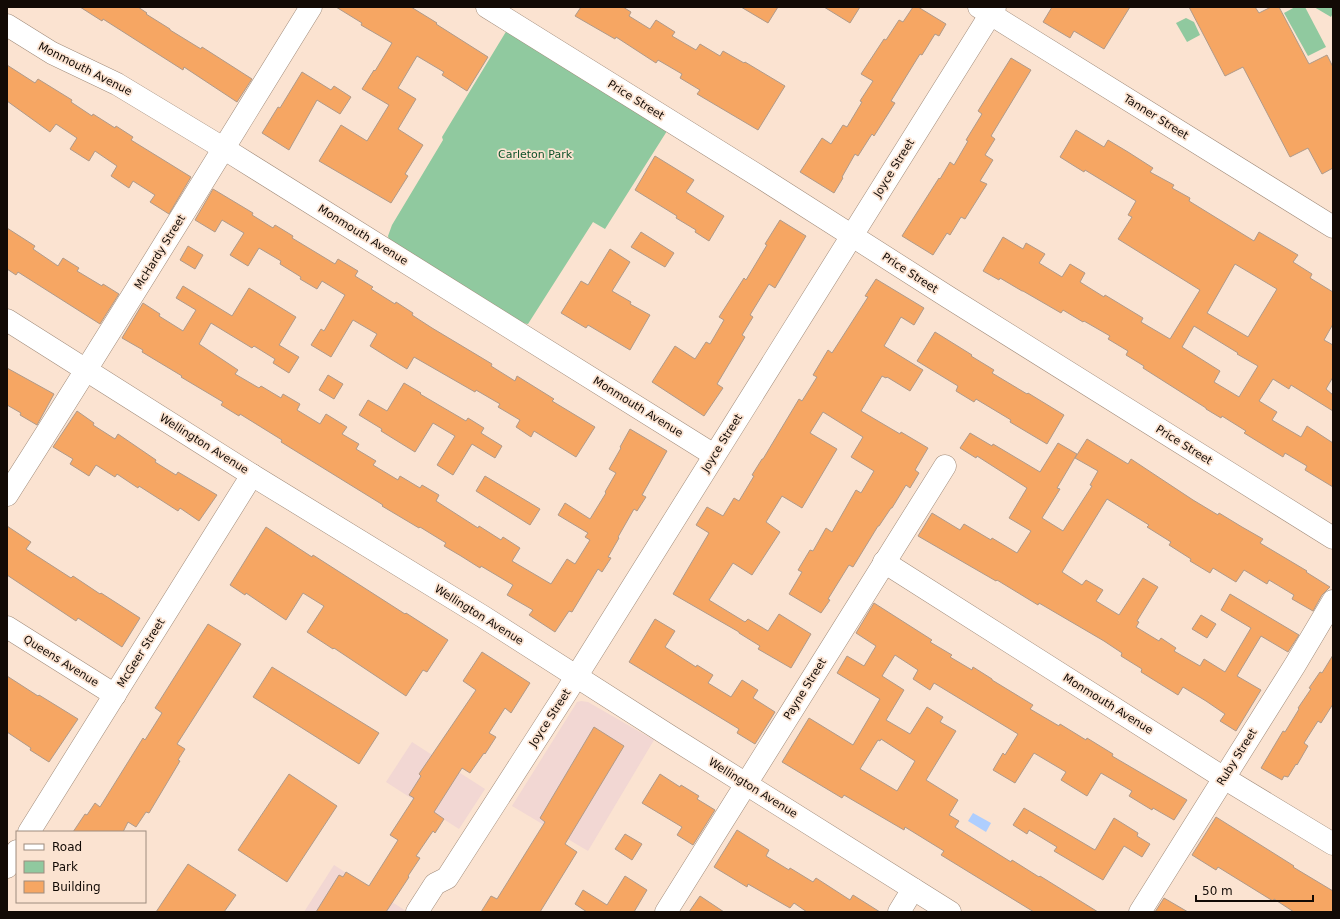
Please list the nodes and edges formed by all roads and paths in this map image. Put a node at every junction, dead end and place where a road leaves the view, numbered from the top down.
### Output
1 (310, 7) edge
2 (487, 7) edge
3 (988, 9) edge
4 (7, 25) edge
5 (223, 148) junction
6 (1333, 227) edge
7 (852, 235) junction
8 (7, 320) edge
9 (86, 369) junction
10 (714, 455) junction
11 (945, 466) dead end
12 (252, 475) junction
13 (7, 495) edge
14 (1333, 538) edge
15 (884, 562) junction
16 (1333, 601) edge
17 (7, 627) edge
18 (577, 676) junction
19 (115, 695) junction
20 (1224, 778) junction
21 (746, 784) junction
22 (30, 831) edge
23 (1333, 844) edge
24 (16, 853) edge
25 (7, 867) edge
26 (447, 878) junction
27 (913, 889) junction
28 (417, 912) edge
29 (435, 912) edge
30 (666, 912) edge
31 (899, 912) edge
32 (950, 912) edge
33 (1140, 912) edge

1 - 5 street, McHardy Street
2 - 7 street, Price Street
3 - 6 street, Tanner Street
3 - 7 street, Joyce Street
4 - 5 street, Monmouth Avenue
5 - 9 street, McHardy Street
5 - 10 street, Monmouth Avenue
7 - 10 street, Joyce Street
7 - 14 street, Price Street
8 - 9 street, Wellington Avenue
9 - 12 street, Wellington Avenue
9 - 13 street, McHardy Street
10 - 18 street, Joyce Street
11 - 15 street, Payne Street
12 - 18 street, Wellington Avenue
12 - 19 street, McGeer Street
15 - 20 street, Monmouth Avenue
15 - 21 street, Payne Street
16 - 20 street, Ruby Street
17 - 19 street, Queens Avenue
18 - 21 street, Wellington Avenue
18 - 26 street, Joyce Street
19 - 22 street, McGeer Street
20 - 23 street, Monmouth Avenue
20 - 33 street, Ruby Street
21 - 27 street, Wellington Avenue
21 - 30 street, Payne Street
24 - 25 street
26 - 28 street, Joyce Street
26 - 29 street, Joyce Street
27 - 31 street
27 - 32 street, Wellington Avenue

